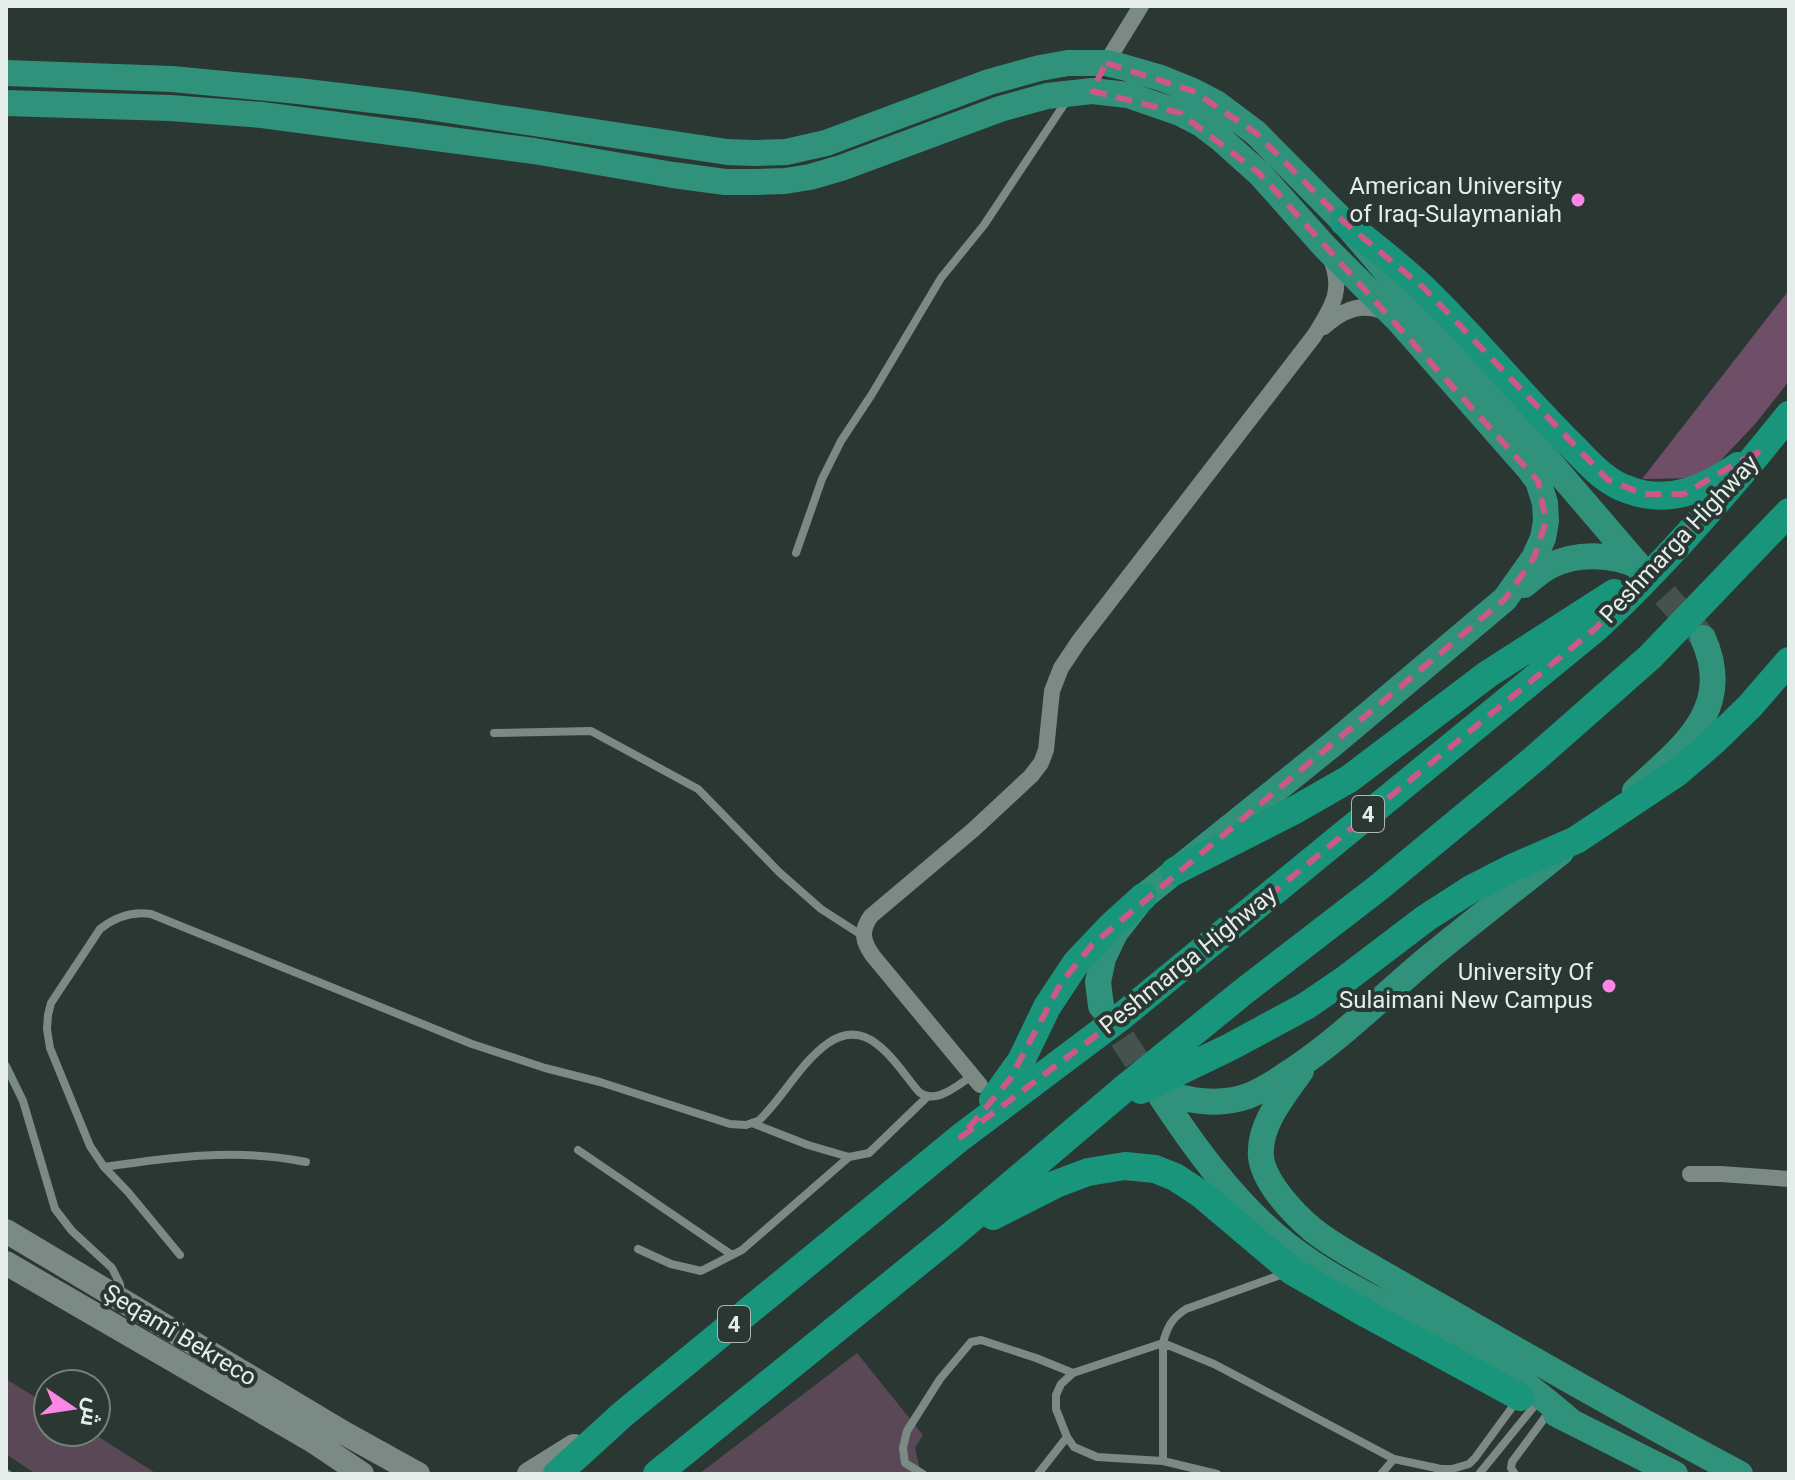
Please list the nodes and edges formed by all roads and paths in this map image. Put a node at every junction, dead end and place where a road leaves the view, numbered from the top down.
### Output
1 (1141, 6) edge
2 (1106, 63) junction
3 (6, 73) edge
4 (1082, 92) junction
5 (6, 103) edge
6 (1344, 222) junction
7 (1325, 247) junction
8 (1398, 320) junction
9 (1314, 336) junction
10 (1789, 415) edge
11 (1761, 449) junction
12 (1789, 512) edge
13 (1704, 518) junction
14 (796, 553) dead end
15 (1505, 599) junction
16 (1703, 638) tunnel mouth
17 (1789, 661) edge
18 (494, 733) dead end
19 (1576, 840) junction
20 (1175, 871) junction
21 (1143, 897) junction
22 (863, 936) junction
23 (1101, 1006) tunnel mouth
24 (1310, 1059) junction
25 (6, 1066) edge
26 (976, 1081) joint
27 (927, 1097) junction
28 (1096, 1114) junction
29 (752, 1123) junction
30 (961, 1137) junction
31 (578, 1150) dead end
32 (849, 1157) junction
33 (306, 1162) dead end
34 (104, 1167) junction
35 (1690, 1174) dead end
36 (1789, 1179) edge
37 (6, 1231) edge
38 (952, 1235) junction
39 (638, 1249) dead end
40 (180, 1255) dead end
41 (732, 1255) junction
42 (6, 1263) edge
43 (1292, 1271) junction
44 (121, 1301) junction
45 (1163, 1343) junction
46 (1073, 1373) junction
47 (1545, 1409) junction
48 (623, 1414) junction
49 (1067, 1437) junction
50 (354, 1438) junction
51 (339, 1459) junction
52 (1394, 1459) junction
53 (1163, 1461) junction
54 (1510, 1472) edge
55 (362, 1474) edge
56 (418, 1474) edge
57 (529, 1474) edge
58 (557, 1474) edge
59 (657, 1474) edge
60 (923, 1474) edge
61 (1038, 1474) edge
62 (1217, 1474) edge
63 (1381, 1474) edge
64 (1479, 1474) edge
65 (1675, 1474) edge
66 (1740, 1474) edge

1 - 2 street
2 - 3 main road
2 - 4 main road
2 - 6 main road
4 - 5 main road
4 - 7 main road
4 - 14 lane
6 - 11 highway
6 - 15 main road
7 - 8 main road
7 - 9 street
8 - 9 street
8 - 15 main road
9 - 22 street
10 - 11 highway, Peshmarga Highway / 4
11 - 13 highway, Peshmarga Highway / 4
12 - 28 highway
13 - 20 highway
13 - 30 highway, Peshmarga Highway / 4
15 - 20 main road
16 - 19 main road
17 - 19 highway
18 - 22 lane
19 - 24 main road
19 - 28 highway
20 - 21 main road
21 - 23 main road
21 - 30 highway
22 - 26 street
24 - 47 main road
24 - 66 main road
25 - 44 lane
26 - 27 lane
27 - 29 lane
27 - 32 lane
28 - 38 highway
29 - 32 lane
29 - 34 lane
30 - 48 highway, Peshmarga Highway / 4
31 - 41 lane
32 - 41 lane
33 - 34 lane
34 - 40 lane
35 - 36 street
37 - 44 main road, Şeqamî Bekreco
38 - 43 highway
38 - 59 highway
39 - 41 lane
42 - 51 main road
43 - 45 lane
43 - 47 highway
44 - 50 main road, Şeqamî Bekreco
45 - 46 lane
45 - 52 lane
45 - 53 lane
46 - 49 lane
46 - 60 lane
47 - 52 lane
47 - 54 lane
47 - 64 lane
47 - 65 main road
48 - 57 main road
48 - 58 highway, Peshmarga Highway / 4
49 - 53 lane
49 - 61 lane
50 - 51 main road
50 - 56 main road, Şeqamî Bekreco
51 - 55 main road
52 - 63 lane
53 - 62 lane

